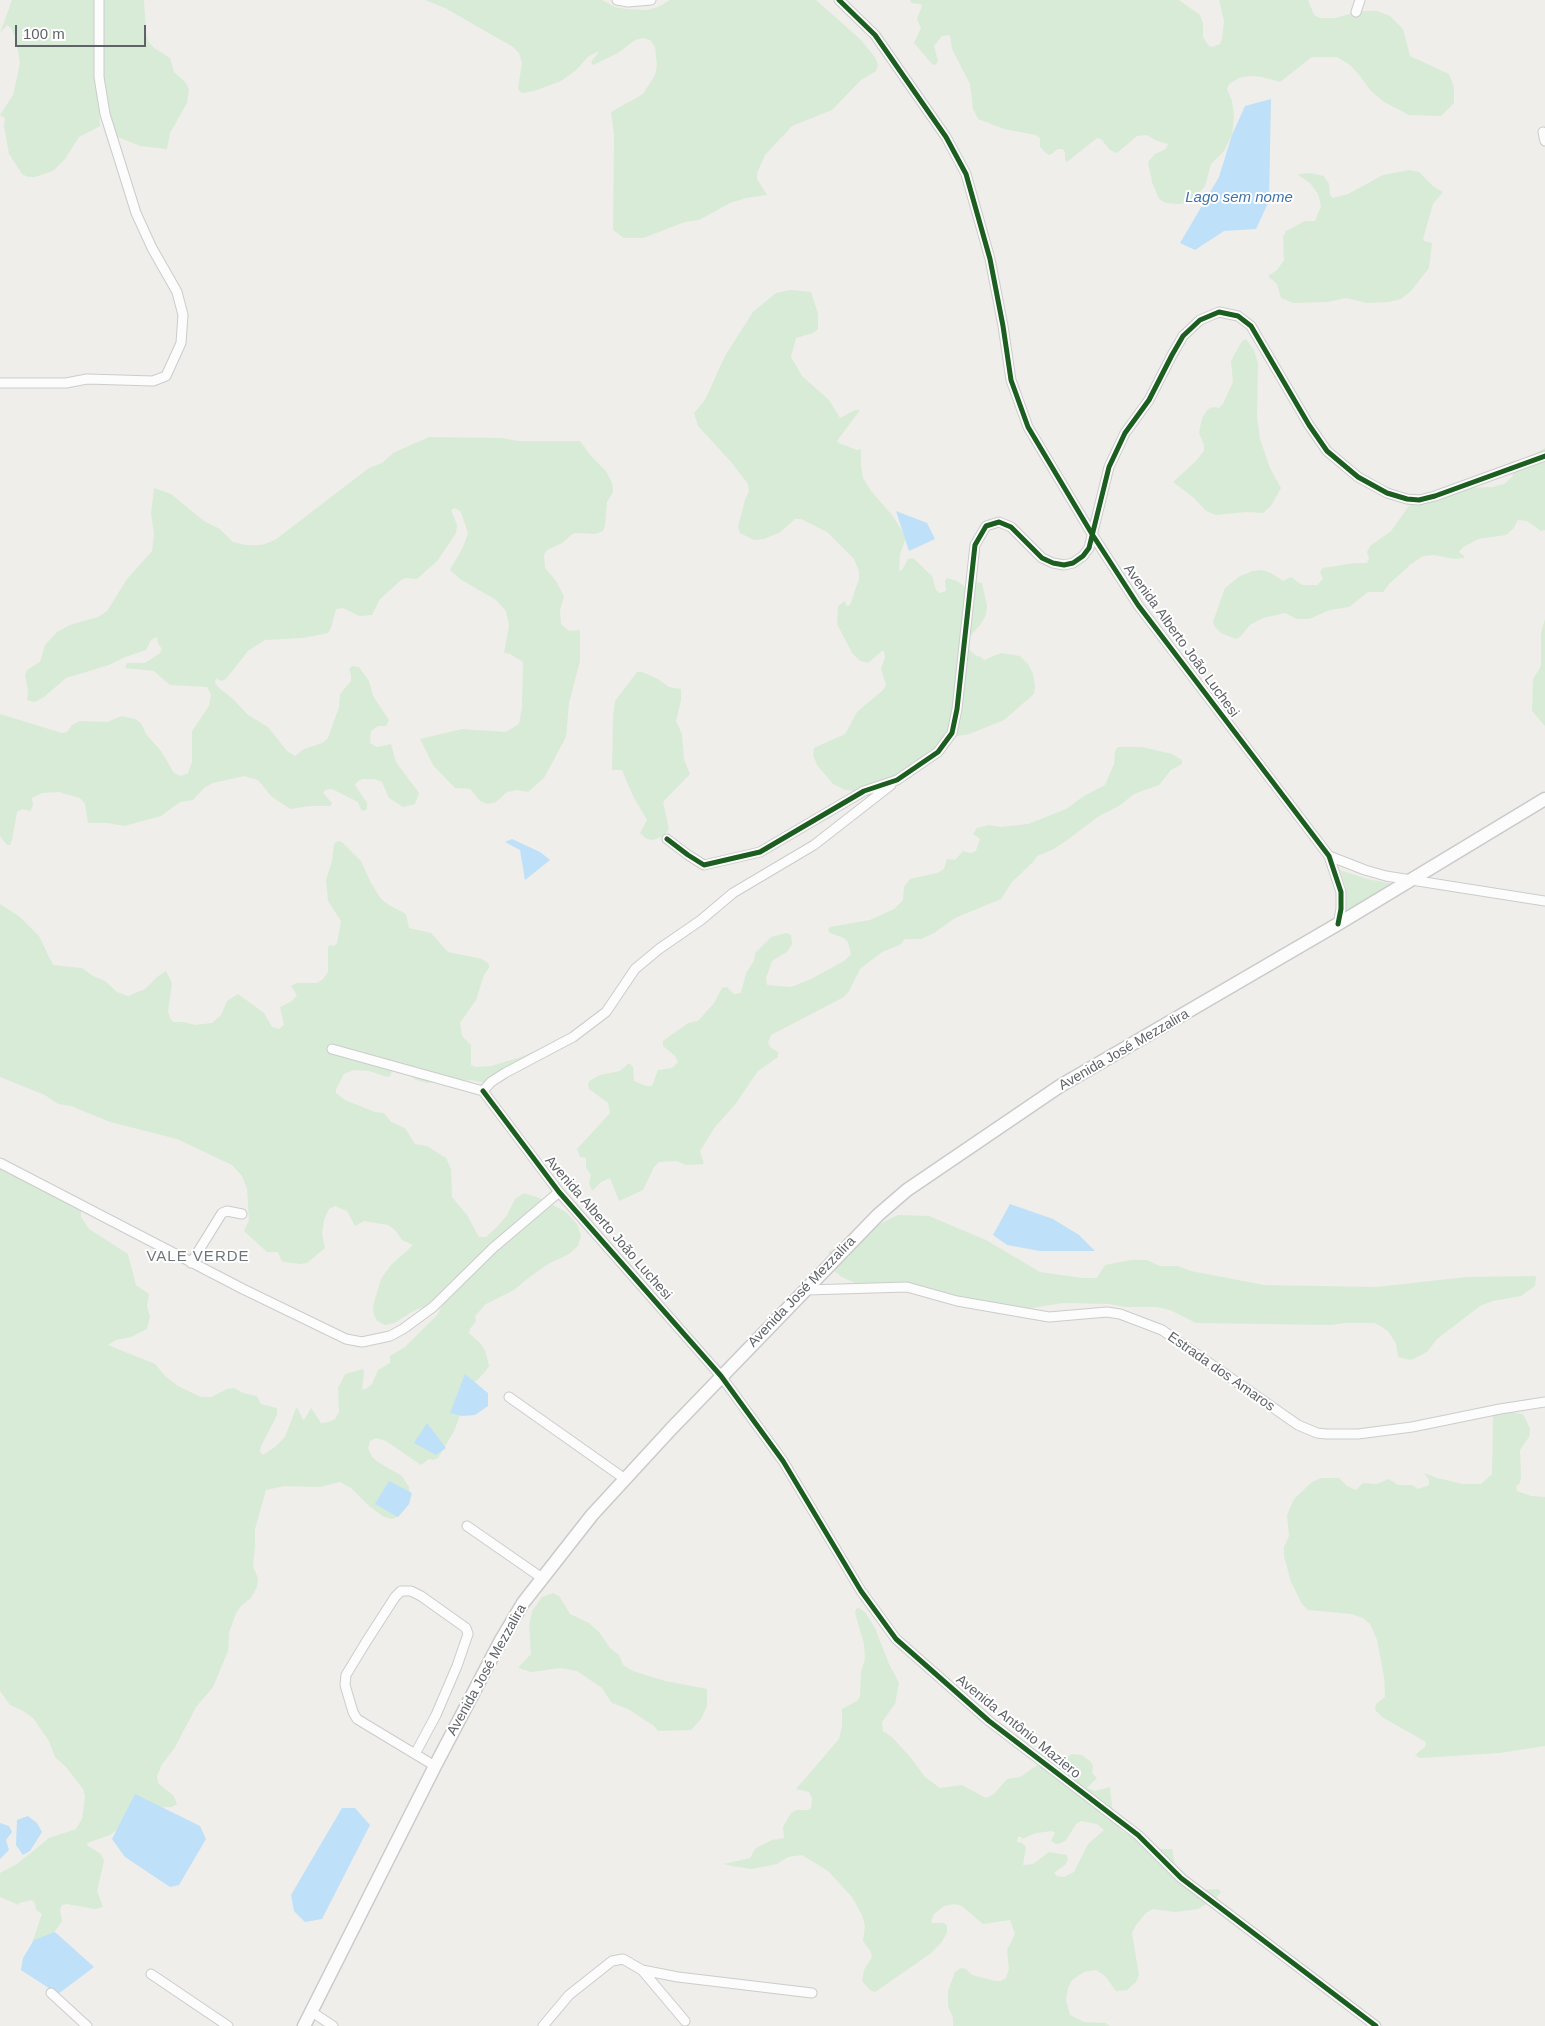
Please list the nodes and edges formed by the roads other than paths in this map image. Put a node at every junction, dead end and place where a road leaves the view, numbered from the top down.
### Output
1 (99, 0) edge
2 (617, 0) edge
3 (651, 0) edge
4 (839, 0) edge
5 (1360, 0) edge
6 (1356, 12) dead end
7 (0, 383) edge
8 (1545, 456) edge
9 (1092, 534) junction
10 (897, 780) junction
11 (1545, 799) edge
12 (667, 839) dead end
13 (1329, 856) junction
14 (1410, 881) junction
15 (1545, 901) edge
16 (1338, 924) junction
17 (332, 1049) dead end
18 (483, 1091) junction
19 (0, 1163) edge
20 (559, 1192) junction
21 (242, 1214) dead end
22 (191, 1263) junction
23 (806, 1290) junction
24 (721, 1376) junction
25 (509, 1397) dead end
26 (1545, 1402) edge
27 (625, 1479) junction
28 (467, 1526) dead end
29 (542, 1578) junction
30 (414, 1754) junction
31 (435, 1766) junction
32 (642, 1970) junction
33 (151, 1974) dead end
34 (812, 1992) dead end
35 (51, 1993) dead end
36 (312, 2012) junction
37 (685, 2021) dead end
38 (87, 2026) edge
39 (228, 2026) edge
40 (304, 2026) edge
41 (333, 2026) edge
42 (542, 2026) edge
43 (1376, 2026) edge

1 - 7 street
2 - 3 street
4 - 9 street, Avenida Alberto João Luchesi
5 - 6 street
8 - 9 street
9 - 10 street
9 - 13 street, Avenida Alberto João Luchesi
10 - 12 street
10 - 18 street
11 - 14 main road, Avenida José Mezzalira
13 - 14 street
13 - 16 street
14 - 15 street
14 - 16 main road, Avenida José Mezzalira
16 - 23 main road, Avenida José Mezzalira
17 - 18 street
18 - 20 street, Avenida Alberto João Luchesi
19 - 22 street
20 - 22 street
20 - 24 street, Avenida Alberto João Luchesi
21 - 22 street
23 - 24 main road, Avenida José Mezzalira
23 - 26 street, Estrada dos Amaros
24 - 27 main road, Avenida José Mezzalira
24 - 43 street, Avenida Antônio Maziero
25 - 27 street
27 - 29 main road, Avenida José Mezzalira
28 - 29 street
29 - 31 main road, Avenida José Mezzalira
30 - 30 street
30 - 31 street
31 - 36 main road, Avenida José Mezzalira
32 - 34 street
32 - 37 street
32 - 42 street
33 - 39 street
35 - 38 street
36 - 40 main road, Avenida José Mezzalira
36 - 41 street

